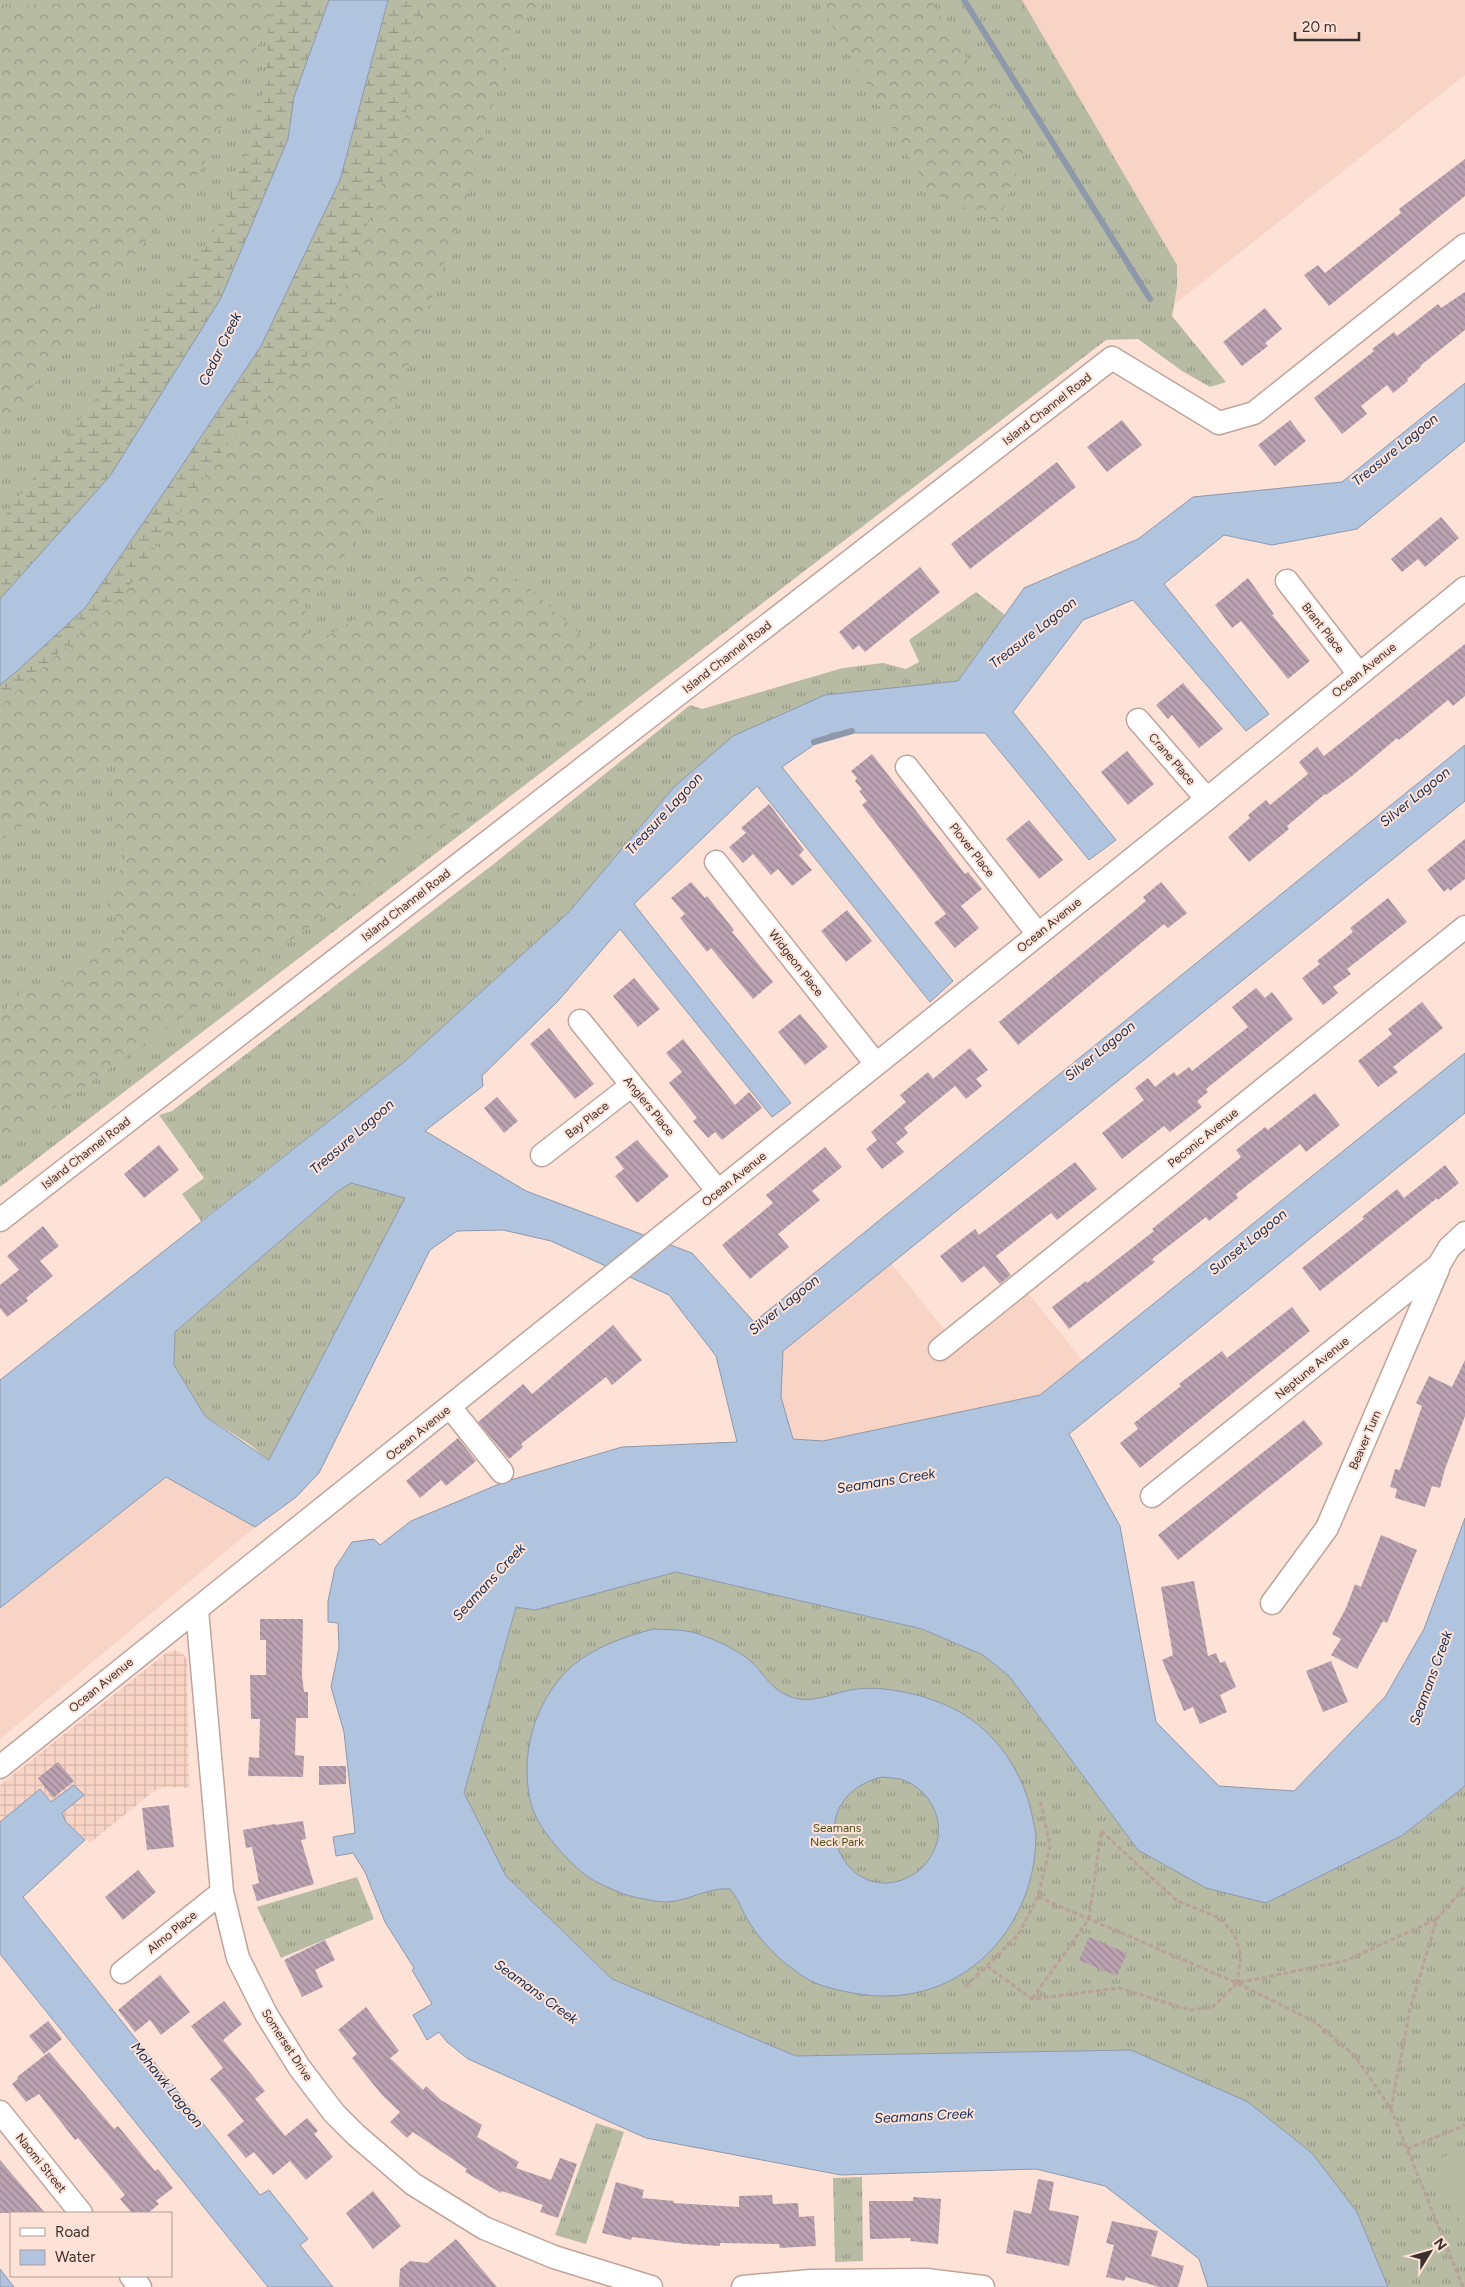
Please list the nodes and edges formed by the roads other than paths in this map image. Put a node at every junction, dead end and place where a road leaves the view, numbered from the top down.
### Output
1 (1465, 245) edge
2 (1287, 581) dead end
3 (1465, 588) edge
4 (1358, 674) junction
5 (1138, 720) dead end
6 (906, 767) dead end
7 (1207, 799) junction
8 (716, 862) dead end
9 (1465, 927) edge
10 (1038, 934) junction
11 (580, 1021) dead end
12 (876, 1064) junction
13 (632, 1086) junction
14 (542, 1155) dead end
15 (718, 1191) junction
16 (0, 1220) edge
17 (1465, 1233) edge
18 (1440, 1265) junction
19 (940, 1349) dead end
20 (450, 1407) junction
21 (502, 1472) dead end
22 (1152, 1496) dead end
23 (1272, 1603) dead end
24 (196, 1610) junction
25 (0, 1767) edge
26 (222, 1892) junction
27 (122, 1972) dead end
28 (0, 2112) edge
29 (80, 2212) edge
30 (132, 2277) edge
31 (140, 2287) edge
32 (651, 2287) edge
33 (744, 2287) edge
34 (983, 2287) edge

1 - 16 street, Island Channel Road
2 - 4 street, Brant Place
3 - 4 street, Ocean Avenue
4 - 7 street, Ocean Avenue
5 - 7 street, Crane Place
6 - 10 street, Plover Place
7 - 10 street, Ocean Avenue
8 - 12 street, Widgeon Place
9 - 19 street, Peconic Avenue
10 - 12 street, Ocean Avenue
11 - 13 street, Anglers Place
12 - 15 street, Ocean Avenue
13 - 14 street, Bay Place
13 - 15 street, Anglers Place
15 - 20 street, Ocean Avenue
17 - 18 street, Neptune Avenue
18 - 22 street, Neptune Avenue
18 - 23 street, Beaver Turn
20 - 21 street
20 - 24 street, Ocean Avenue
24 - 25 street, Ocean Avenue
24 - 26 street, Somerset Drive
26 - 27 street, Almo Place
26 - 32 street, Somerset Drive
28 - 29 street, Naomi Street
30 - 31 street
33 - 34 street

